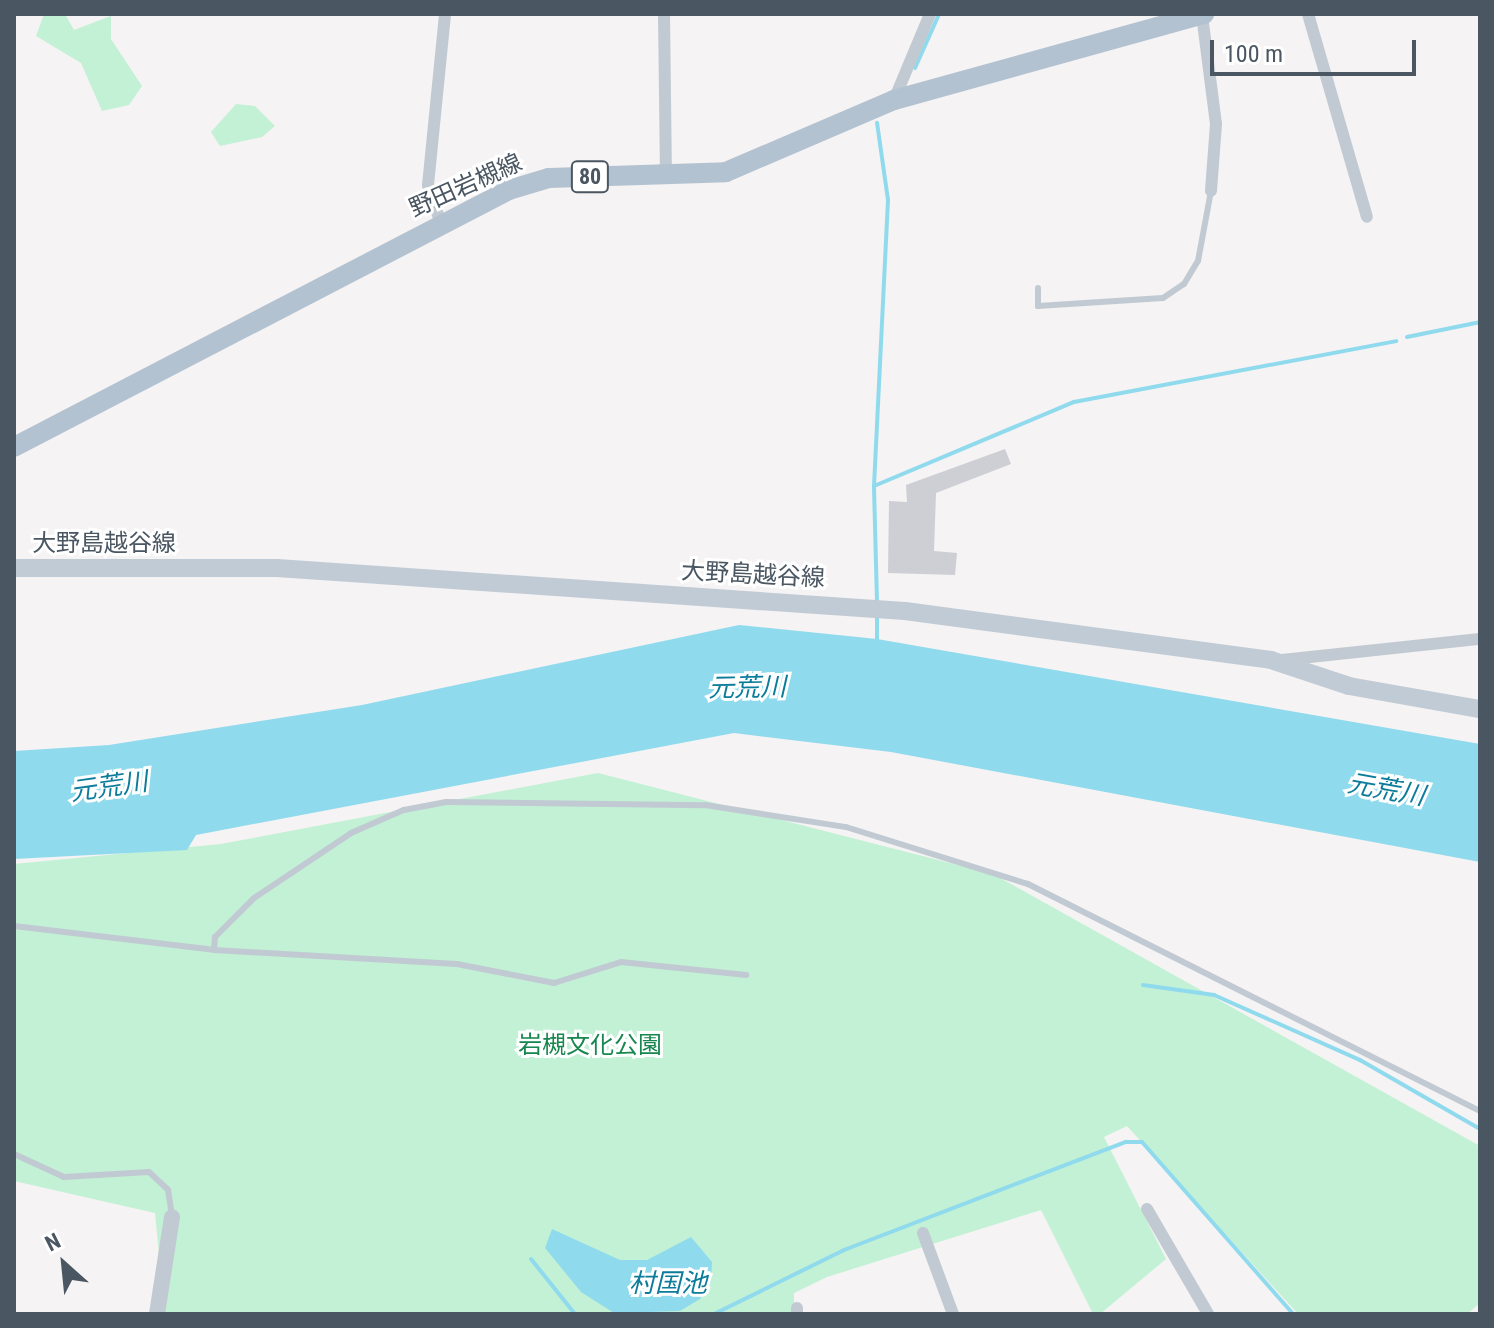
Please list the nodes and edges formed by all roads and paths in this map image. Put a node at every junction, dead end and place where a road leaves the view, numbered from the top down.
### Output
1 (445, 14) edge
2 (664, 14) edge
3 (930, 14) edge
4 (1203, 14) edge
5 (1308, 14) edge
6 (894, 100) junction
7 (666, 177) junction
8 (1211, 191) joint
9 (1367, 217) dead end
10 (441, 224) junction
11 (1038, 288) dead end
12 (14, 447) edge
13 (14, 568) edge
14 (1480, 639) edge
15 (1271, 660) junction
16 (1480, 709) edge
17 (14, 926) edge
18 (214, 950) junction
19 (746, 975) dead end
20 (1480, 1111) edge
21 (14, 1154) edge
22 (1147, 1209) dead end
23 (172, 1217) joint
24 (923, 1233) dead end
25 (157, 1314) edge
26 (953, 1314) edge
27 (1208, 1314) edge

1 - 10 street
2 - 7 street
3 - 6 street
4 - 6 main road, 野田岩槻線 / 80
4 - 8 street
5 - 9 street
6 - 7 main road, 野田岩槻線 / 80
7 - 10 main road, 野田岩槻線 / 80
8 - 11 lane
10 - 12 main road, 野田岩槻線 / 80
13 - 15 main road, 大野島越谷線
14 - 15 street
15 - 16 main road, 大野島越谷線
17 - 18 lane
18 - 19 lane
18 - 20 lane
21 - 23 lane
22 - 27 street
23 - 25 street
24 - 26 street

